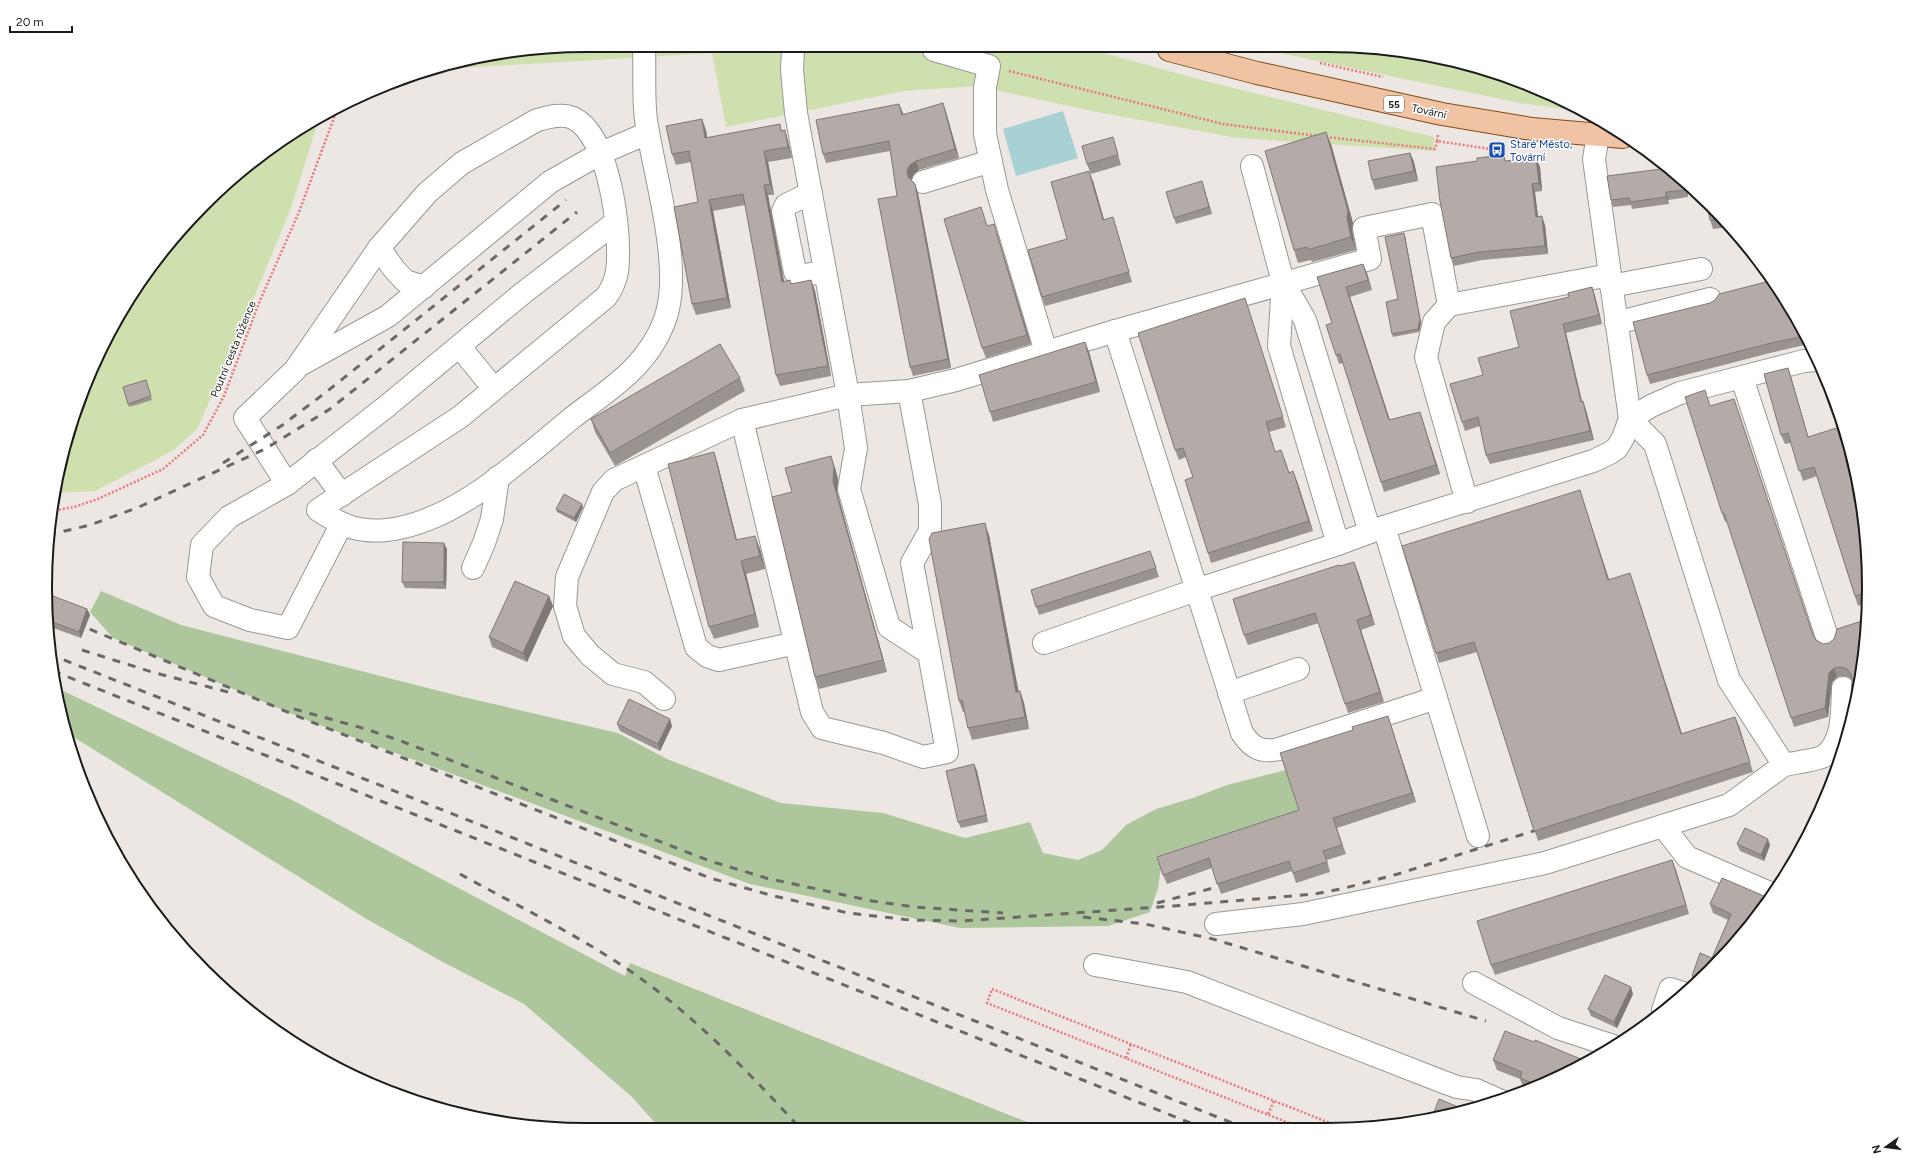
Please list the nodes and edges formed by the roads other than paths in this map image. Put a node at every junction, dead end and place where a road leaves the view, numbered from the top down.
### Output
1 (644, 52) edge
2 (793, 52) edge
3 (941, 52) edge
4 (1177, 52) edge
5 (1214, 52) edge
6 (1257, 73) junction
7 (648, 133) junction
8 (1598, 135) junction
9 (1615, 136) edge
10 (601, 152) junction
11 (991, 161) junction
12 (1252, 166) dead end
13 (924, 182) dead end
14 (811, 193) junction
15 (616, 222) junction
16 (380, 248) junction
17 (1701, 270) dead end
18 (825, 271) junction
19 (1611, 280) junction
20 (1283, 282) junction
21 (424, 287) junction
22 (1710, 299) dead end
23 (1449, 305) junction
24 (1616, 323) junction
25 (1115, 331) junction
26 (460, 347) junction
27 (1046, 352) junction
28 (1811, 360) edge
29 (298, 367) junction
30 (1742, 378) junction
31 (494, 389) junction
32 (909, 391) junction
33 (848, 395) junction
34 (1630, 419) junction
35 (742, 420) junction
36 (316, 460) junction
37 (644, 466) junction
38 (498, 477) junction
39 (287, 484) junction
40 (342, 494) junction
41 (1467, 502) junction
42 (341, 525) junction
43 (1377, 530) junction
44 (1338, 544) junction
45 (473, 568) dead end
46 (1196, 590) junction
47 (1828, 640) dead end
48 (796, 643) junction
49 (1044, 643) dead end
50 (929, 652) junction
51 (1298, 669) dead end
52 (1843, 688) dead end
53 (1229, 693) junction
54 (1436, 698) junction
55 (664, 699) dead end
56 (1784, 765) junction
57 (1663, 826) junction
58 (1478, 836) dead end
59 (1767, 892) edge
60 (1216, 924) dead end
61 (1095, 965) dead end
62 (1474, 983) dead end
63 (1678, 992) edge
64 (1666, 1001) edge
65 (1606, 1044) edge
66 (1492, 1097) edge

1 - 7 street
2 - 14 street
3 - 11 street
4 - 6 main road, Tovární / 55
5 - 6 street
6 - 8 main road, Tovární / 55
7 - 10 street
7 - 38 street
8 - 9 main road, Tovární / 55
8 - 19 street
10 - 15 street
10 - 16 street
10 - 21 street
11 - 13 street
11 - 27 street
12 - 20 street
14 - 18 street
14 - 18 street
15 - 26 street
15 - 31 street
16 - 21 street
16 - 29 street
17 - 19 street
18 - 33 street
19 - 23 street
19 - 24 street
20 - 23 street
20 - 25 street
20 - 43 street
20 - 44 street
21 - 29 street
22 - 24 street
23 - 41 street
24 - 34 street
25 - 27 street
25 - 46 street
26 - 31 street
26 - 36 street
27 - 32 street
28 - 30 street
29 - 39 street
30 - 34 street
30 - 47 street
31 - 40 street
32 - 33 street
32 - 50 street
33 - 35 street
33 - 50 street
34 - 41 street
34 - 56 street
35 - 37 street
35 - 48 street
36 - 39 street
36 - 40 street
37 - 48 street
37 - 55 street
38 - 42 street
38 - 45 street
39 - 42 street
40 - 42 street
41 - 43 street
43 - 44 street
43 - 54 street
44 - 46 street
46 - 49 street
46 - 53 street
48 - 50 street
51 - 53 street
52 - 56 street
53 - 54 street
54 - 58 street
56 - 57 street
57 - 59 street
57 - 60 street
61 - 66 street
62 - 65 street
63 - 64 street

